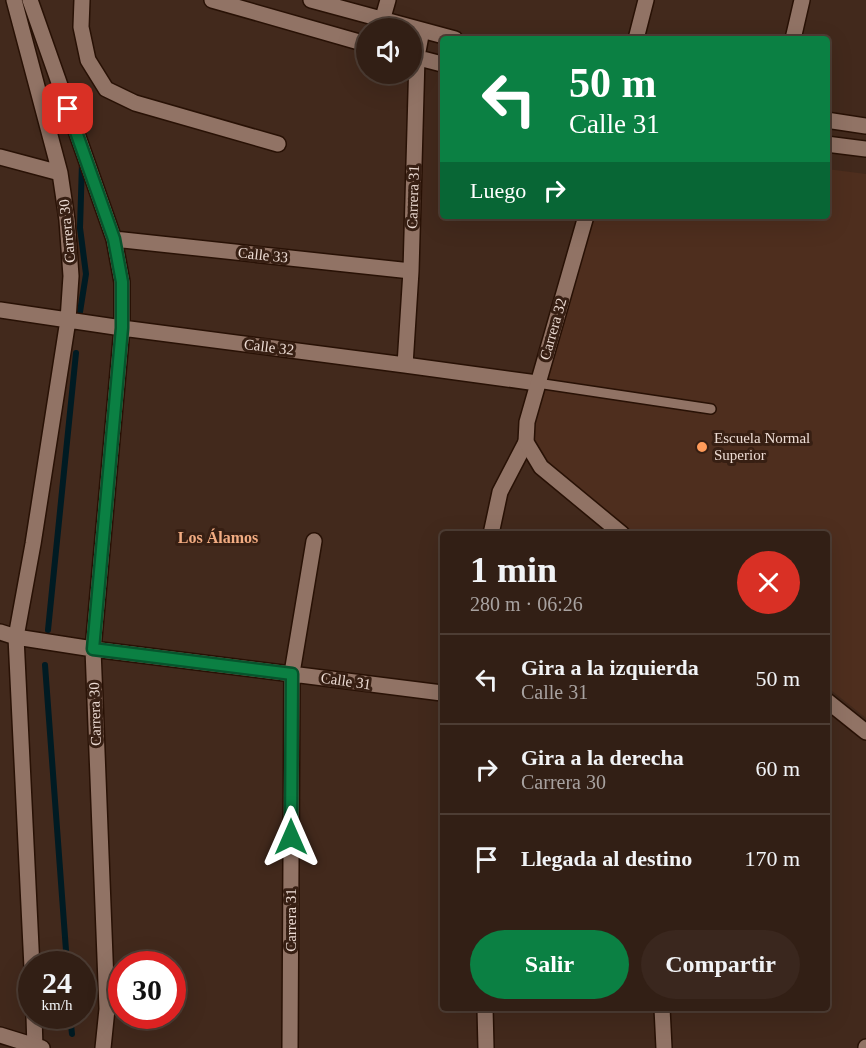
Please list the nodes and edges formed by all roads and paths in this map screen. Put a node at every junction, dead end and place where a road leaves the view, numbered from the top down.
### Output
1 (14, 0) edge
2 (30, 0) edge
3 (82, 0) edge
4 (212, 0) edge
5 (311, 0) edge
6 (388, 0) edge
7 (646, 0) edge
8 (802, 0) edge
9 (364, 18) edge
10 (383, 18) edge
11 (422, 30) edge
12 (444, 36) edge
13 (637, 36) edge
14 (793, 36) edge
15 (356, 41) edge
16 (422, 59) edge
17 (440, 64) edge
18 (414, 84) edge
19 (830, 121) edge
20 (866, 126) edge
21 (278, 144) dead end
22 (830, 144) edge
23 (866, 149) edge
24 (0, 157) edge
25 (60, 173) junction
26 (585, 219) edge
27 (114, 239) junction
28 (411, 271) junction
29 (0, 310) edge
30 (68, 320) junction
31 (122, 328) junction
32 (405, 365) junction
33 (537, 383) junction
34 (711, 409) dead end
35 (526, 442) junction
36 (492, 531) edge
37 (618, 531) edge
38 (314, 541) dead end
39 (0, 632) edge
40 (16, 637) junction
41 (93, 649) junction
42 (292, 674) junction
43 (440, 693) edge
44 (830, 703) edge
45 (866, 732) edge
46 (31, 951) edge
47 (485, 1011) edge
48 (662, 1011) edge
49 (35, 1029) edge
50 (0, 1035) edge
51 (37, 1047) edge
52 (103, 1048) edge
53 (290, 1048) edge
54 (486, 1048) edge
55 (664, 1048) edge

1 - 25 street, Carrera 30
2 - 27 street, Carrera 30
3 - 21 street
4 - 15 street
5 - 9 street
6 - 10 street
7 - 13 street
8 - 14 street
11 - 12 street
16 - 17 street
18 - 28 street, Carrera 31
19 - 20 street
22 - 23 street
24 - 25 street
25 - 30 street, Carrera 30
26 - 33 street, Carrera 32
27 - 28 street, Calle 33
27 - 31 street, Carrera 30
28 - 32 street, Carrera 31
29 - 30 street, Calle 32
30 - 31 street, Calle 32
30 - 40 street, Carrera 30
31 - 32 street, Calle 32
31 - 41 street, Carrera 30
32 - 33 street, Calle 32
33 - 34 lane
33 - 35 street, Carrera 32
35 - 36 street, Carrera 32
35 - 37 street
38 - 42 street, Carrera 31
39 - 40 street, Calle 31
40 - 41 street, Calle 31
40 - 46 street, Carrera 30
41 - 42 street, Calle 31
41 - 52 street, Carrera 30
42 - 43 street, Calle 31
42 - 53 street, Carrera 31
44 - 45 street
47 - 54 street
48 - 55 street
49 - 51 street
50 - 51 street

